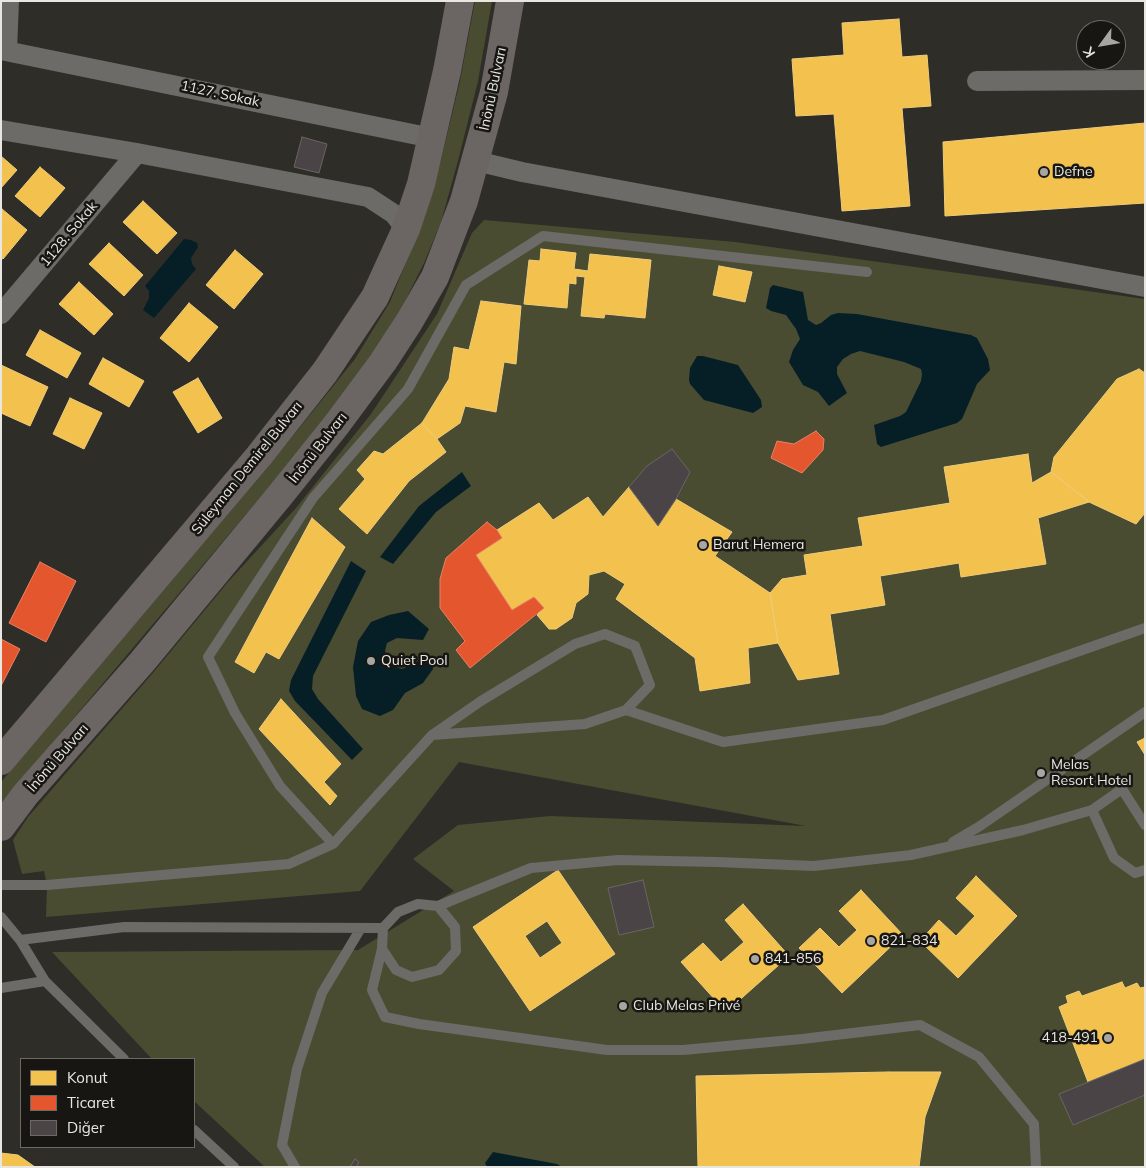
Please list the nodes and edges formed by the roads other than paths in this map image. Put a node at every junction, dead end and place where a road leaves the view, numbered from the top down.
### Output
1 (9, 1) edge
2 (460, 1) edge
3 (510, 1) edge
4 (4, 50) edge
5 (1145, 80) edge
6 (977, 81) dead end
7 (1, 130) edge
8 (432, 138) junction
9 (137, 154) junction
10 (476, 161) junction
11 (406, 229) junction
12 (867, 272) dead end
13 (1145, 287) edge
14 (1, 314) edge
15 (1145, 628) edge
16 (626, 710) junction
17 (1145, 712) edge
18 (432, 735) junction
19 (1, 761) edge
20 (1092, 810) junction
21 (1145, 825) edge
22 (1, 827) edge
23 (333, 844) junction
24 (944, 848) junction
25 (1145, 870) edge
26 (1, 885) edge
27 (438, 906) junction
28 (1, 918) edge
29 (361, 928) junction
30 (383, 928) junction
31 (20, 940) junction
32 (382, 949) junction
33 (45, 981) junction
34 (1, 988) edge
35 (123, 1058) edge
36 (195, 1131) edge
37 (234, 1167) edge
38 (295, 1167) edge
39 (1036, 1167) edge

1 - 4 street
2 - 8 main road
3 - 10 main road, İnönü Bulvarı
4 - 8 street, 1127. Sokak
5 - 6 street
7 - 9 street
8 - 11 main road, Süleyman Demirel Bulvarı
9 - 11 street
9 - 14 street, 1128. Sokak
10 - 13 street
10 - 22 main road, İnönü Bulvarı
11 - 19 main road, Süleyman Demirel Bulvarı
12 - 23 lane
15 - 16 lane
16 - 18 lane
16 - 18 lane
17 - 24 lane
18 - 23 lane
20 - 21 lane
20 - 24 lane
20 - 25 lane
23 - 26 lane
24 - 27 lane
27 - 30 lane
27 - 32 lane
28 - 31 lane
29 - 30 lane
29 - 31 lane
29 - 38 lane
30 - 32 lane
31 - 33 lane
32 - 39 lane
33 - 34 lane
33 - 35 lane
36 - 37 lane

